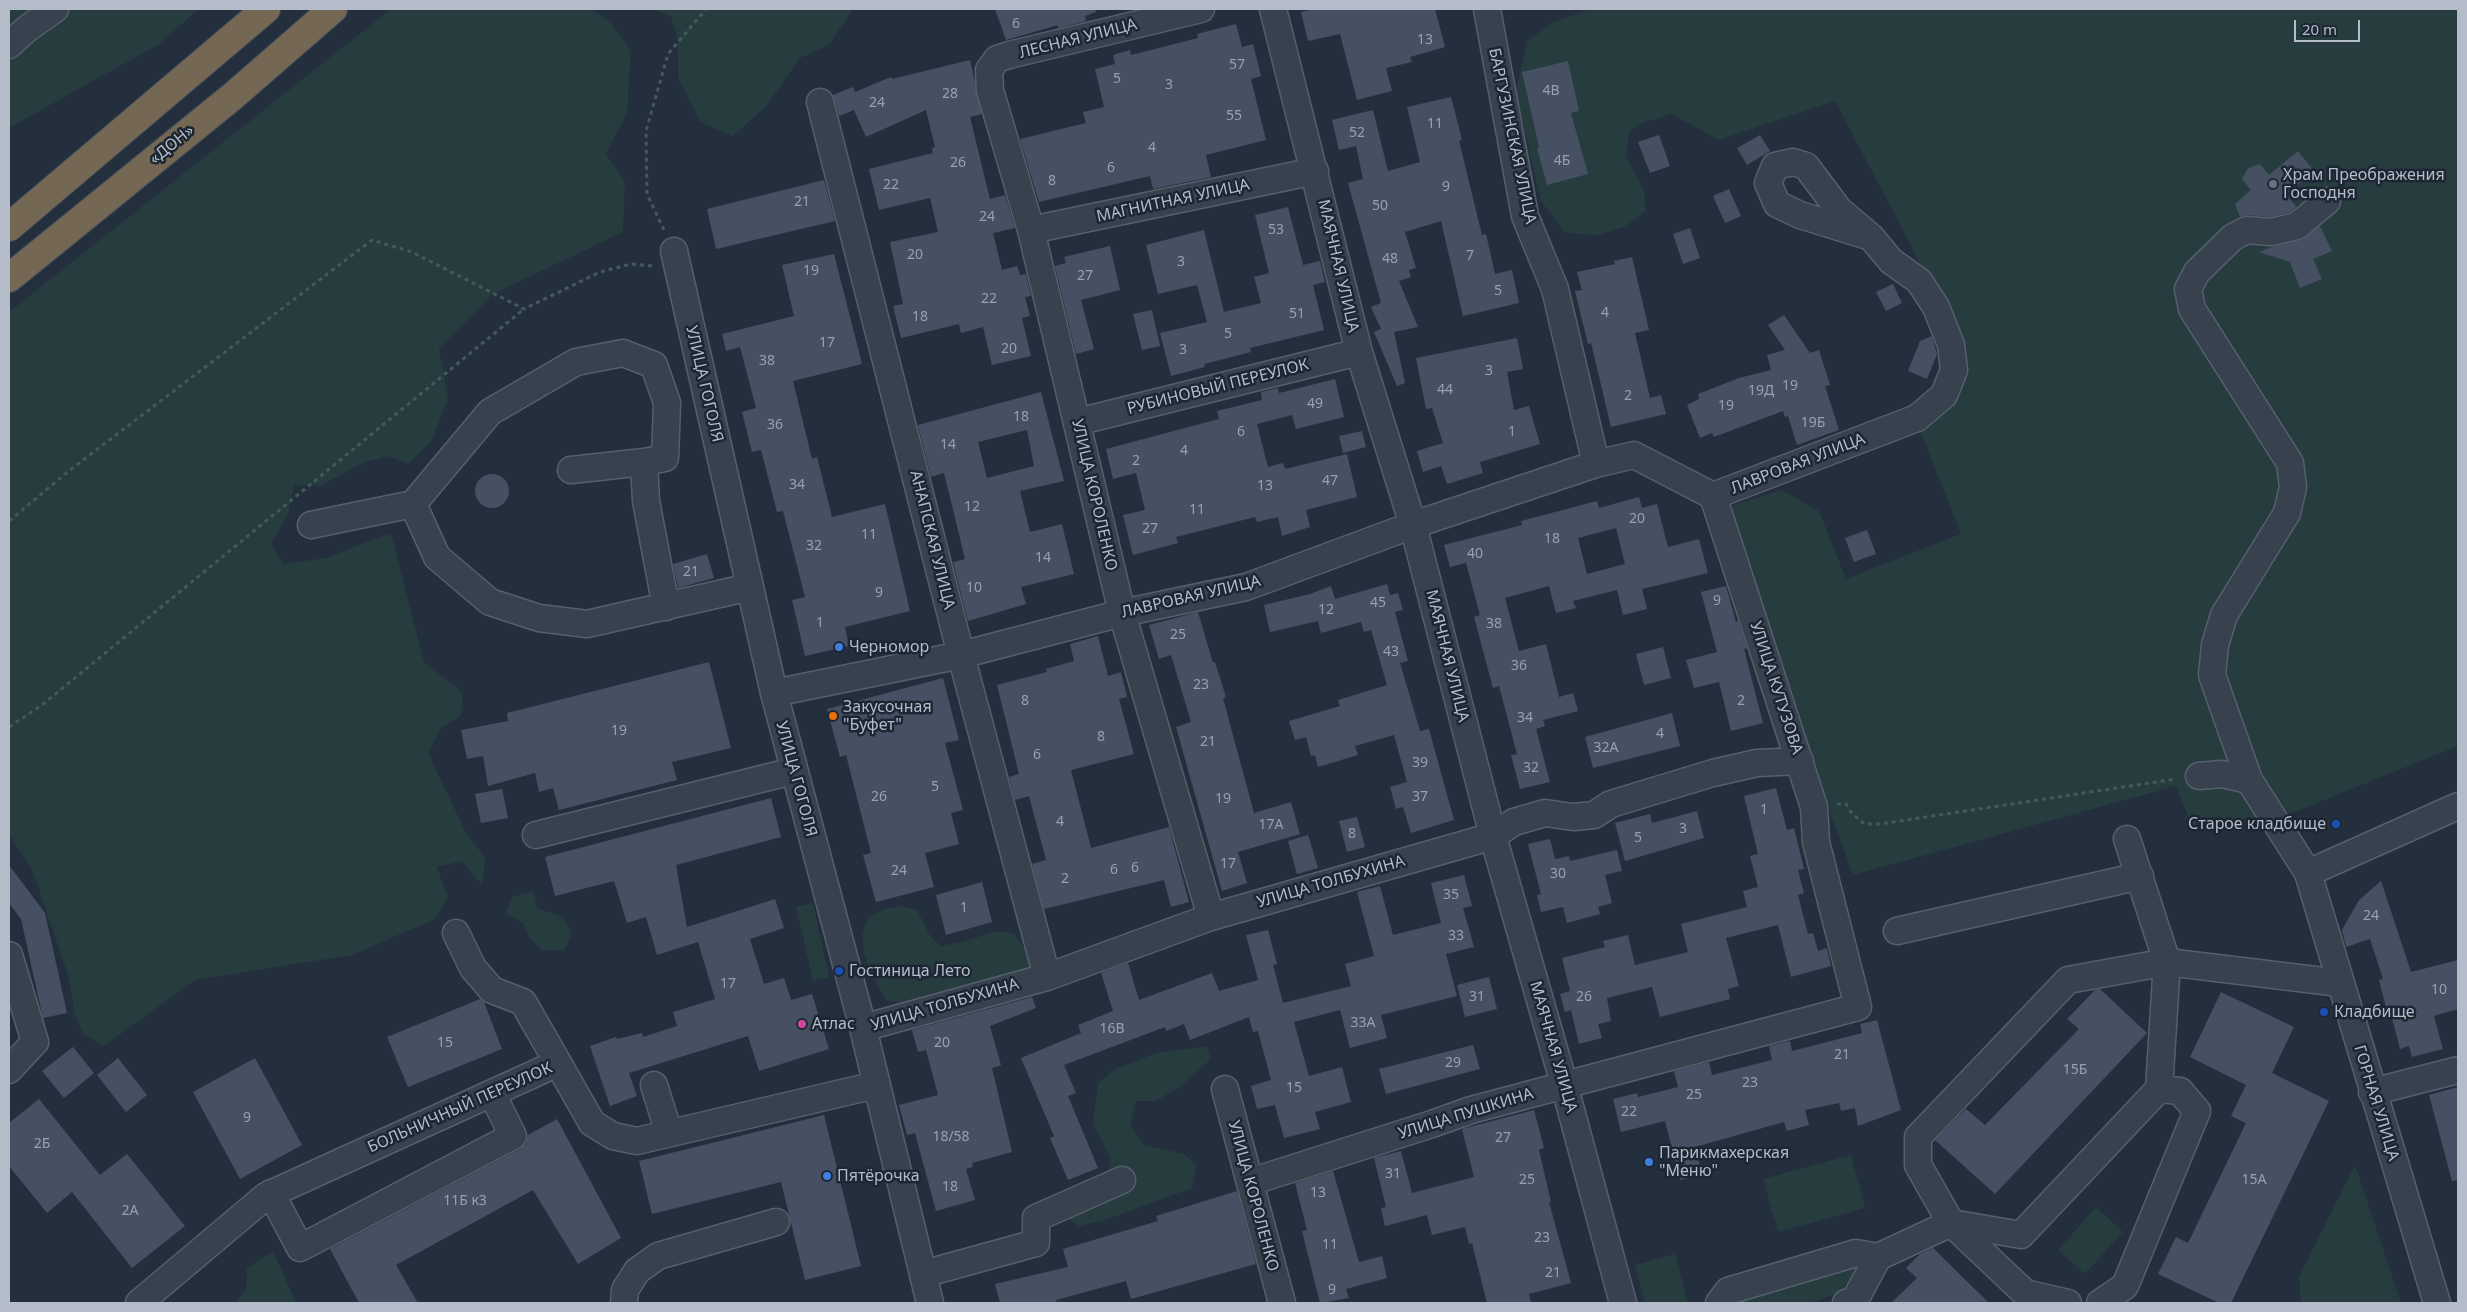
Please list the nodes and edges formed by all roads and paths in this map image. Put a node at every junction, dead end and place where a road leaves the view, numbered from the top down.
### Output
1 (55, 9) edge
2 (266, 9) edge
3 (333, 9) edge
4 (706, 9) edge
5 (1201, 9) edge
6 (1273, 9) edge
7 (1487, 9) edge
8 (9, 45) edge
9 (990, 70) joint
10 (820, 102) dead end
11 (1315, 171) junction
12 (2327, 201) dead end
13 (9, 227) edge
14 (1031, 230) junction
15 (1871, 237) dead end
16 (676, 260) junction
17 (9, 278) edge
18 (524, 309) junction
19 (1358, 352) junction
20 (1077, 422) junction
21 (644, 462) junction
22 (1596, 464) junction
23 (572, 470) dead end
24 (1713, 496) junction
25 (413, 504) junction
26 (9, 521) edge
27 (311, 525) dead end
28 (1413, 525) junction
29 (750, 587) junction
30 (666, 607) junction
31 (1122, 614) junction
32 (961, 655) junction
33 (774, 693) junction
34 (9, 727) edge
35 (1800, 761) junction
36 (793, 771) junction
37 (2210, 775) joint
38 (2249, 780) junction
39 (2458, 806) edge
40 (1814, 807) junction
41 (536, 835) dead end
42 (1493, 836) junction
43 (2127, 839) dead end
44 (2308, 873) junction
45 (2140, 876) junction
46 (1211, 917) junction
47 (1898, 931) dead end
48 (456, 933) dead end
49 (9, 955) edge
50 (2167, 962) junction
51 (1048, 977) junction
52 (2340, 982) junction
53 (1858, 1007) joint
54 (863, 1028) junction
55 (558, 1063) junction
56 (9, 1070) edge
57 (2458, 1070) edge
58 (1564, 1084) junction
59 (654, 1085) dead end
60 (876, 1085) junction
61 (1225, 1089) dead end
62 (2160, 1089) junction
63 (2372, 1092) junction
64 (492, 1093) junction
65 (669, 1133) junction
66 (1122, 1180) dead end
67 (1250, 1182) junction
68 (271, 1193) junction
69 (776, 1222) dead end
70 (1950, 1223) junction
71 (1878, 1257) junction
72 (923, 1274) junction
73 (2020, 1298) edge
74 (146, 1301) edge
75 (624, 1303) edge
76 (930, 1303) edge
77 (1282, 1303) edge
78 (1623, 1303) edge
79 (1719, 1303) edge
80 (1846, 1303) edge
81 (2068, 1303) edge
82 (2100, 1303) edge
83 (2437, 1303) edge

1 - 8 street
2 - 13 highway
3 - 17 highway, «ДОН»
4 - 16 path
5 - 9 street, ЛЕСНАЯ УЛИЦА
6 - 11 street, МАЯЧНАЯ УЛИЦА
7 - 22 street, БАРГУЗИНСКАЯ УЛИЦА
9 - 14 street, УЛИЦА КОРОЛЕНКО
10 - 32 street, АНАПСКАЯ УЛИЦА
11 - 14 street, МАГНИТНАЯ УЛИЦА
11 - 19 street, МАЯЧНАЯ УЛИЦА
12 - 38 street, ГОРНАЯ УЛИЦА
14 - 20 street, УЛИЦА КОРОЛЕНКО
15 - 24 street, ЛАВРОВАЯ УЛИЦА
16 - 18 path
16 - 29 street, УЛИЦА ГОГОЛЯ
18 - 26 path
18 - 34 path
19 - 20 street, РУБИНОВЫЙ ПЕРЕУЛОК
19 - 28 street, МАЯЧНАЯ УЛИЦА
20 - 31 street, УЛИЦА КОРОЛЕНКО
21 - 23 street
21 - 25 street
21 - 30 street
22 - 24 street
22 - 28 street, ЛАВРОВАЯ УЛИЦА
24 - 35 street, УЛИЦА КУТУЗОВА
25 - 27 street
25 - 30 street
28 - 31 street, ЛАВРОВАЯ УЛИЦА
28 - 42 street, МАЯЧНАЯ УЛИЦА
29 - 30 street
29 - 33 street, УЛИЦА ГОГОЛЯ
31 - 32 street, ЛАВРОВАЯ УЛИЦА
31 - 46 street, УЛИЦА КОРОЛЕНКО
32 - 33 street, ЛАВРОВАЯ УЛИЦА
32 - 51 street, АНАПСКАЯ УЛИЦА
33 - 36 street, УЛИЦА ГОГОЛЯ
35 - 40 street, УЛИЦА КУТУЗОВА
35 - 42 street, УЛИЦА ТОЛБУХИНА
36 - 41 street
36 - 54 street, УЛИЦА ГОГОЛЯ
37 - 38 street
37 - 40 path
38 - 44 street, ГОРНАЯ УЛИЦА
39 - 44 street
40 - 53 street, УЛИЦА КУТУЗОВА
42 - 46 street, УЛИЦА ТОЛБУХИНА
42 - 58 street, МАЯЧНАЯ УЛИЦА
43 - 45 street
44 - 52 street, ГОРНАЯ УЛИЦА
45 - 47 street
45 - 50 street
46 - 51 street, УЛИЦА ТОЛБУХИНА
48 - 55 street
49 - 56 street
50 - 52 street
50 - 62 street
50 - 70 street
51 - 54 street, УЛИЦА ТОЛБУХИНА
52 - 63 street, ГОРНАЯ УЛИЦА
53 - 58 street, УЛИЦА ПУШКИНА
54 - 60 street, УЛИЦА ГОГОЛЯ
55 - 64 street, БОЛЬНИЧНЫЙ ПЕРЕУЛОК
55 - 65 street, БОЛЬНИЧНЫЙ ПЕРЕУЛОК
57 - 63 street
58 - 67 street, УЛИЦА ПУШКИНА
58 - 78 street, МАЯЧНАЯ УЛИЦА
59 - 65 street
60 - 65 street, БОЛЬНИЧНЫЙ ПЕРЕУЛОК
60 - 72 street, УЛИЦА ГОГОЛЯ
61 - 67 street, УЛИЦА КОРОЛЕНКО
62 - 70 street
62 - 82 street
63 - 83 street, ГОРНАЯ УЛИЦА
64 - 68 street, БОЛЬНИЧНЫЙ ПЕРЕУЛОК
64 - 68 street
66 - 72 street
67 - 77 street, УЛИЦА КОРОЛЕНКО
68 - 74 street, БОЛЬНИЧНЫЙ ПЕРЕУЛОК
69 - 75 street
70 - 71 street
70 - 73 street
71 - 79 street
71 - 80 street
72 - 76 street, УЛИЦА ГОГОЛЯ
73 - 81 street

